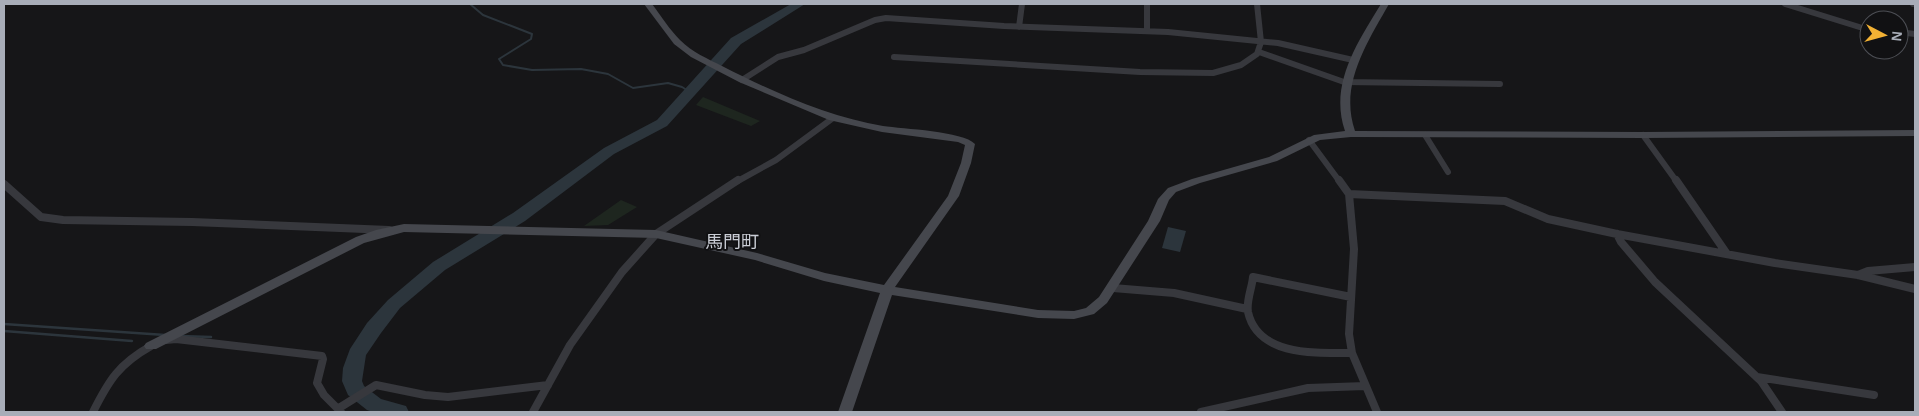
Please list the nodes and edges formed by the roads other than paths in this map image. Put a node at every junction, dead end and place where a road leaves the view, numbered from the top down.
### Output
1 (648, 4) edge
2 (1022, 4) edge
3 (1147, 4) edge
4 (1257, 4) edge
5 (1385, 4) edge
6 (1786, 4) edge
7 (1796, 4) edge
8 (1019, 27) junction
9 (1859, 27) edge
10 (1147, 31) junction
11 (1262, 42) junction
12 (1258, 52) junction
13 (894, 57) dead end
14 (1353, 60) junction
15 (742, 80) junction
16 (1348, 82) junction
17 (1500, 84) dead end
18 (833, 118) junction
19 (1915, 133) edge
20 (1352, 134) junction
21 (1425, 135) junction
22 (1643, 136) junction
23 (1309, 140) junction
24 (1448, 172) dead end
25 (4, 184) edge
26 (1349, 194) junction
27 (392, 230) junction
28 (656, 234) junction
29 (1617, 234) junction
30 (1727, 254) junction
31 (1915, 267) edge
32 (1858, 275) junction
33 (1112, 288) junction
34 (1915, 289) edge
35 (887, 290) junction
36 (1352, 298) junction
37 (1248, 309) junction
38 (155, 343) junction
39 (1352, 353) junction
40 (1757, 377) junction
41 (548, 385) junction
42 (1366, 386) junction
43 (1874, 395) dead end
44 (342, 408) edge
45 (93, 412) edge
46 (533, 412) edge
47 (845, 412) edge
48 (1200, 412) edge
49 (1377, 412) edge
50 (1782, 412) edge

1 - 15 street
2 - 8 street
3 - 10 street
4 - 11 street
5 - 14 street
6 - 7 street
6 - 9 street
8 - 10 street
8 - 15 street
10 - 11 street
11 - 12 street
11 - 14 street
12 - 13 street
12 - 16 street
14 - 16 street
15 - 18 street
16 - 17 street
16 - 20 street
18 - 28 street
18 - 35 street
19 - 22 street
20 - 21 street
20 - 23 street
21 - 22 street
21 - 24 street
22 - 30 street
23 - 26 street
23 - 33 street
25 - 27 street
26 - 29 street
26 - 36 street
27 - 28 street
27 - 38 street
28 - 35 street
28 - 41 street
29 - 30 street
29 - 40 street
30 - 32 street
31 - 32 street
32 - 34 street
33 - 35 street
33 - 37 street
35 - 47 street
36 - 37 street
36 - 39 street
37 - 39 street
38 - 44 street
38 - 45 street
39 - 42 street
40 - 43 street
40 - 50 street
41 - 44 street
41 - 46 street
42 - 48 street
42 - 49 street

